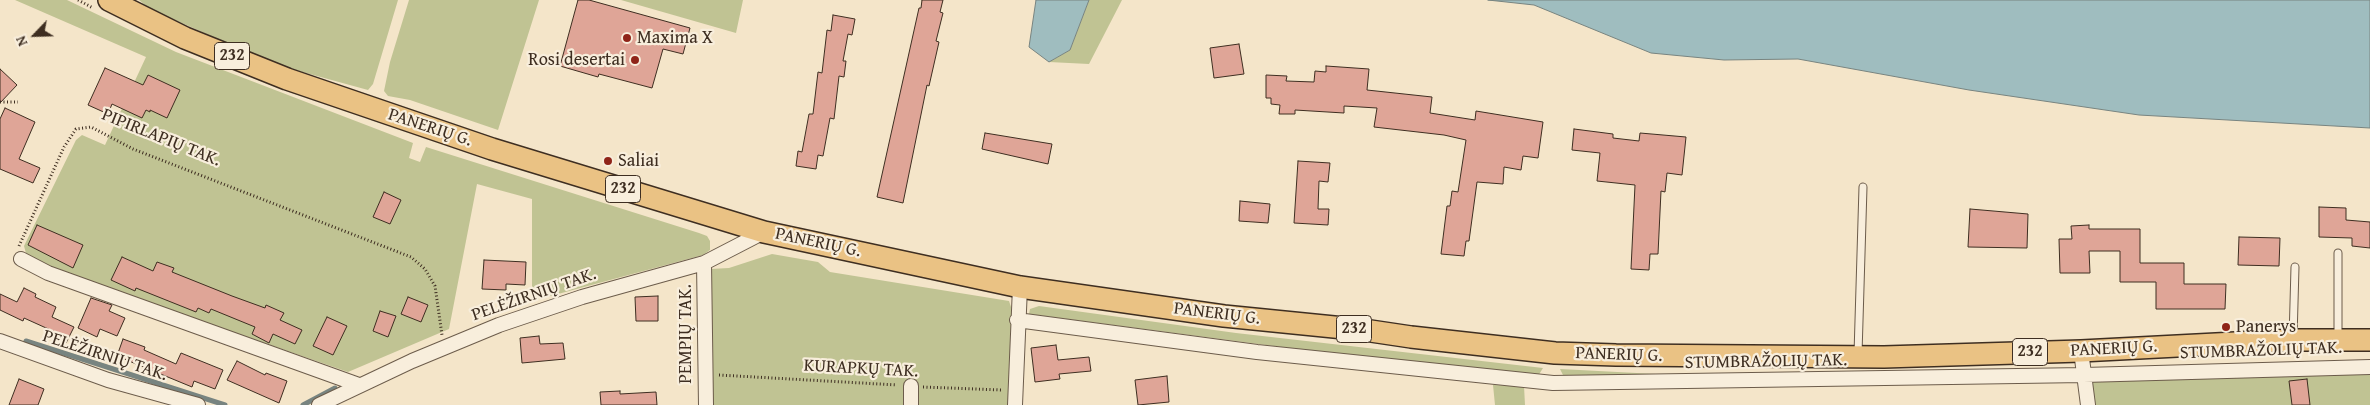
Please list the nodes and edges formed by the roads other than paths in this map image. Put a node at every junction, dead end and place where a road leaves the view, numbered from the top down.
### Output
1 (102, 4) edge
2 (1863, 187) dead end
3 (764, 232) junction
4 (2338, 253) dead end
5 (21, 259) road end
6 (704, 263) junction
7 (2295, 267) dead end
8 (1020, 287) junction
9 (1017, 320) junction
10 (2293, 340) junction
11 (2338, 340) junction
12 (2370, 340) edge
13 (0, 341) edge
14 (2081, 350) junction
15 (1858, 357) junction
16 (2370, 367) edge
17 (2084, 375) junction
18 (359, 386) junction
19 (911, 386) road end
20 (198, 405) edge
21 (319, 405) edge
22 (706, 405) edge
23 (910, 405) edge
24 (1015, 405) edge
25 (2088, 405) edge

1 - 3 main road, PANERIŲ G. / 232
2 - 15 lane
3 - 6 street, PELĖŽIRNIŲ TAK.
3 - 8 main road, PANERIŲ G. / 232
4 - 11 lane
5 - 18 street
6 - 18 street, PELĖŽIRNIŲ TAK.
6 - 22 street, PEMPIŲ TAK.
7 - 10 lane
8 - 9 street
8 - 15 main road, PANERIŲ G. / 232
9 - 17 street, STUMBRAŽOLIŲ TAK.
9 - 24 street
10 - 11 main road, PANERIŲ G. / 232
10 - 14 main road, PANERIŲ G. / 232
11 - 12 main road, PANERIŲ G. / 232
13 - 20 street, PELĖŽIRNIŲ TAK.
14 - 15 main road, PANERIŲ G. / 232
14 - 17 street
16 - 17 street, STUMBRAŽOLIŲ TAK.
17 - 25 street
18 - 21 street, PELĖŽIRNIŲ TAK.
19 - 23 street

